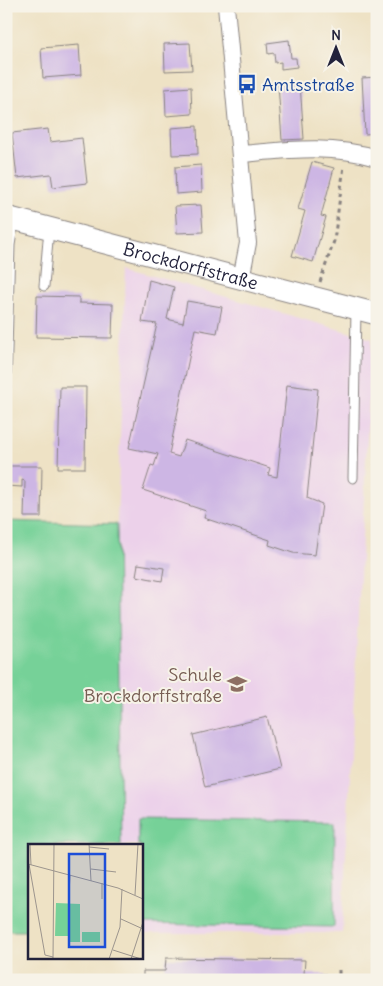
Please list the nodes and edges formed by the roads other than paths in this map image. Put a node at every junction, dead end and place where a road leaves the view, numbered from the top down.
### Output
1 (226, 6) edge
2 (241, 154) junction
3 (377, 158) edge
4 (10, 218) edge
5 (49, 229) junction
6 (241, 279) junction
7 (44, 286) dead end
8 (356, 309) junction
9 (377, 314) edge
10 (6, 385) edge
11 (353, 478) dead end

1 - 2 street
2 - 3 street
2 - 6 street
4 - 5 street, Brockdorffstraße
4 - 10 lane
5 - 6 street, Brockdorffstraße
5 - 7 lane
6 - 8 street, Brockdorffstraße
8 - 9 street, Brockdorffstraße
8 - 11 lane

